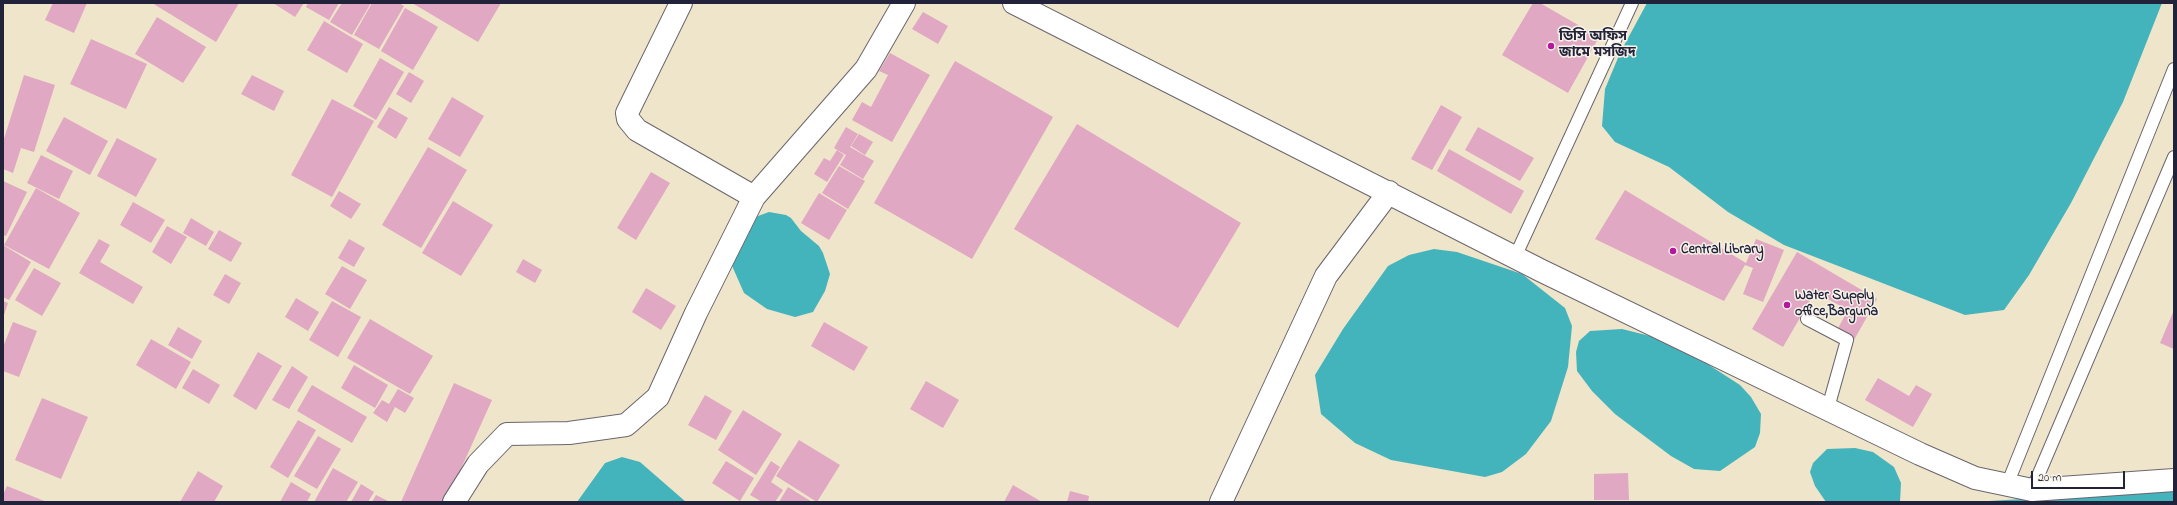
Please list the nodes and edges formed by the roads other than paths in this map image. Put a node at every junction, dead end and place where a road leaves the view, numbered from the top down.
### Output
1 (681, 3) edge
2 (904, 3) edge
3 (1014, 3) edge
4 (1632, 3) edge
5 (2174, 69) edge
6 (2174, 157) edge
7 (1389, 192) junction
8 (754, 197) junction
9 (1515, 257) junction
10 (1807, 319) dead end
11 (1828, 408) junction
12 (2174, 480) edge
13 (2007, 485) junction
14 (2032, 490) junction
15 (454, 502) edge
16 (1221, 502) edge

1 - 8 street
2 - 8 street
3 - 7 street
4 - 9 lane
5 - 13 lane
6 - 14 lane
7 - 9 street
7 - 16 street
8 - 15 street
9 - 11 street
10 - 11 lane
11 - 13 street
12 - 14 street
13 - 14 street

